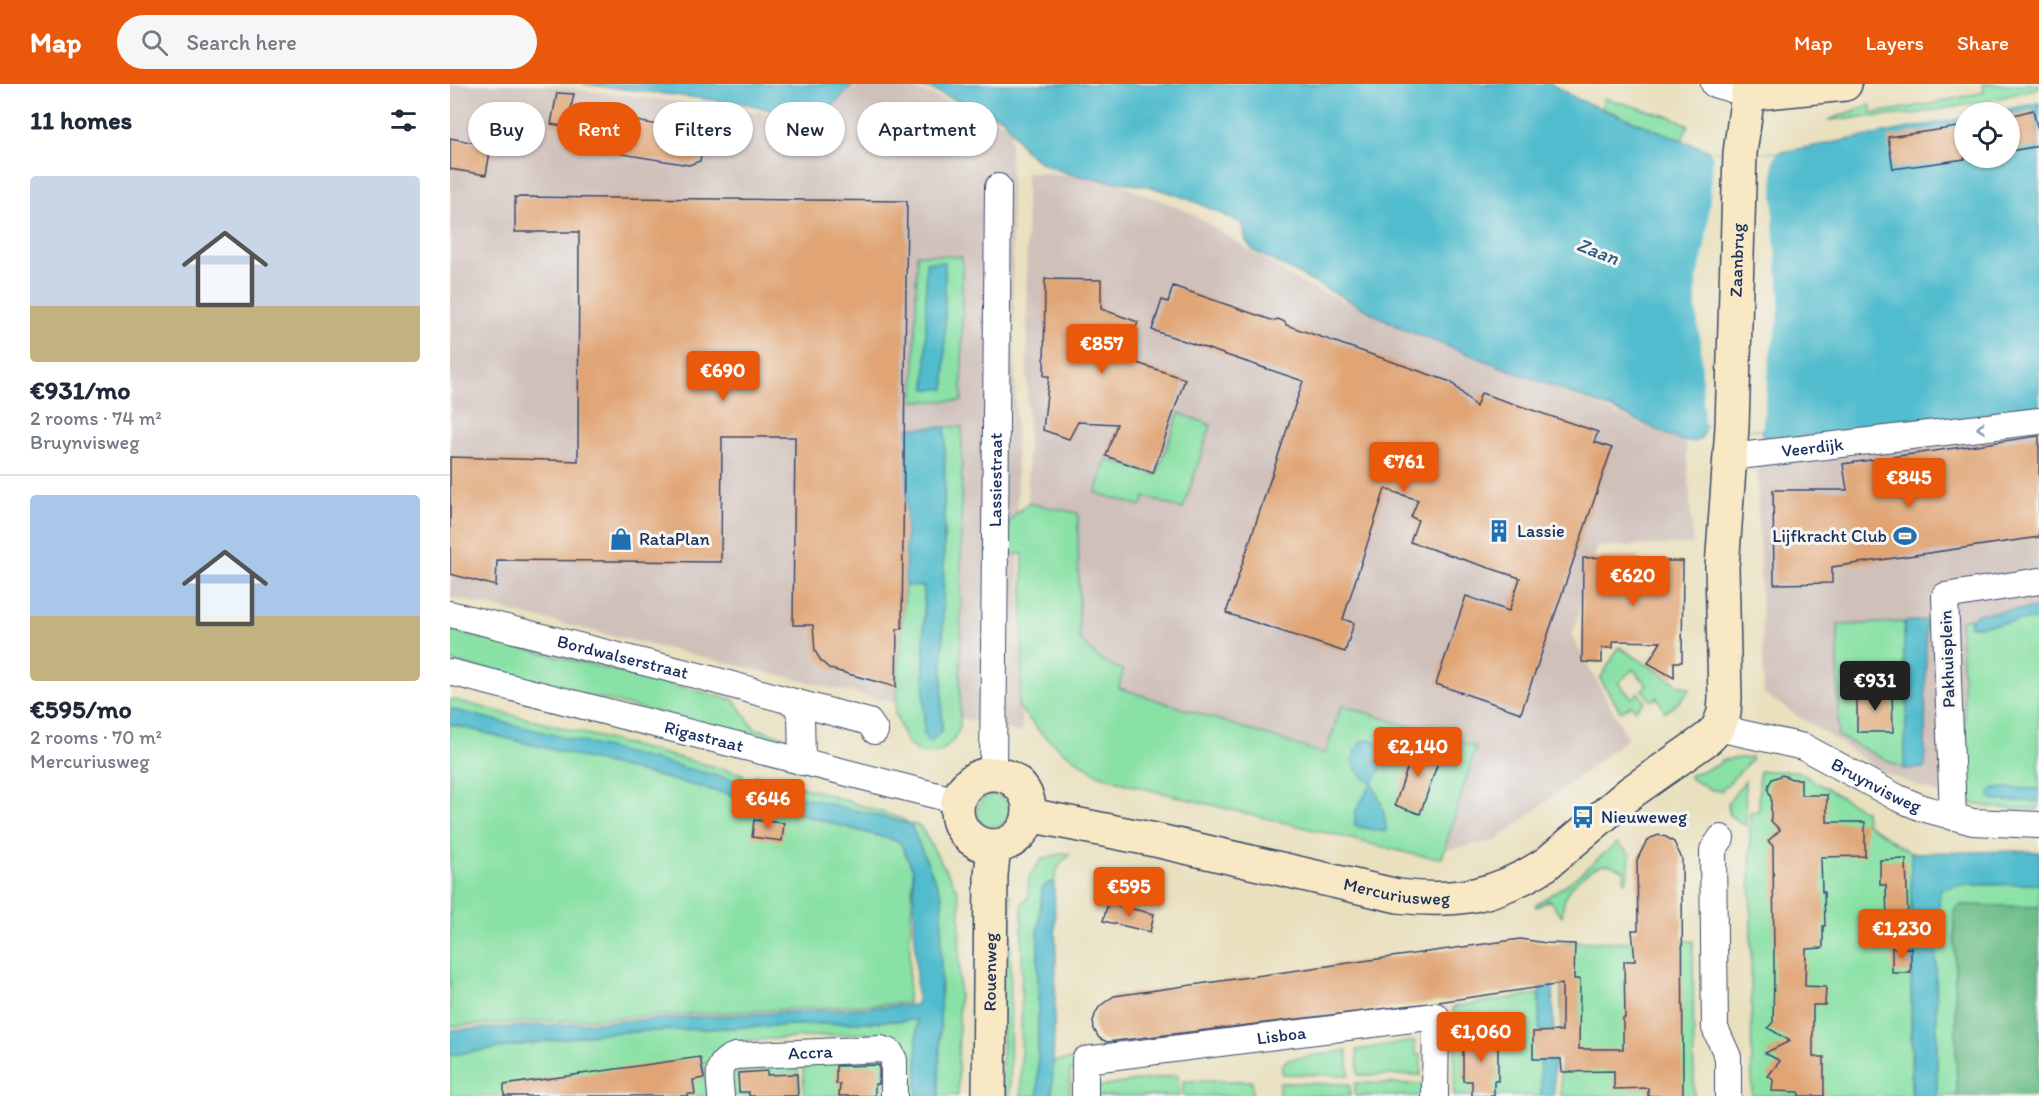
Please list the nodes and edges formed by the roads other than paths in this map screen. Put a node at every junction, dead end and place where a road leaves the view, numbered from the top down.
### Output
1 (1714, 84) edge
2 (1845, 84) edge
3 (1747, 89) edge
4 (998, 187) dead end
5 (2039, 421) edge
6 (1738, 446) junction
7 (2039, 581) edge
8 (450, 614) edge
9 (450, 672) edge
10 (794, 702) junction
11 (1718, 728) junction
12 (875, 731) dead end
13 (802, 762) junction
14 (993, 774) junction
15 (958, 801) junction
16 (1029, 815) junction
17 (1953, 817) junction
18 (2039, 825) edge
19 (1721, 838) dead end
20 (994, 846) junction
21 (721, 1096) edge
22 (894, 1096) edge
23 (989, 1096) edge
24 (1084, 1096) edge
25 (1435, 1096) edge
26 (1728, 1096) edge

1 - 3 street
2 - 3 main road
3 - 6 main road, Zaanbrug
4 - 14 street, Lassiestraat
5 -> 6 street, Veerdijk
6 - 11 main road
7 - 17 street, Pakhuisplein
8 - 10 street, Bordwalserstraat
9 - 13 street, Rigastraat
10 - 12 street, Bordwalserstraat
10 - 13 street
11 - 16 main road, Mercuriusweg
11 - 17 street, Bruynvisweg
13 - 15 street, Rigastraat
14 - 15 main road
14 - 16 main road
15 - 20 main road
16 - 20 main road
17 - 18 street, Bruynvisweg
19 - 26 street
20 - 23 main road, Rouenweg
21 - 22 street, Accra
24 - 25 street, Lisboa

